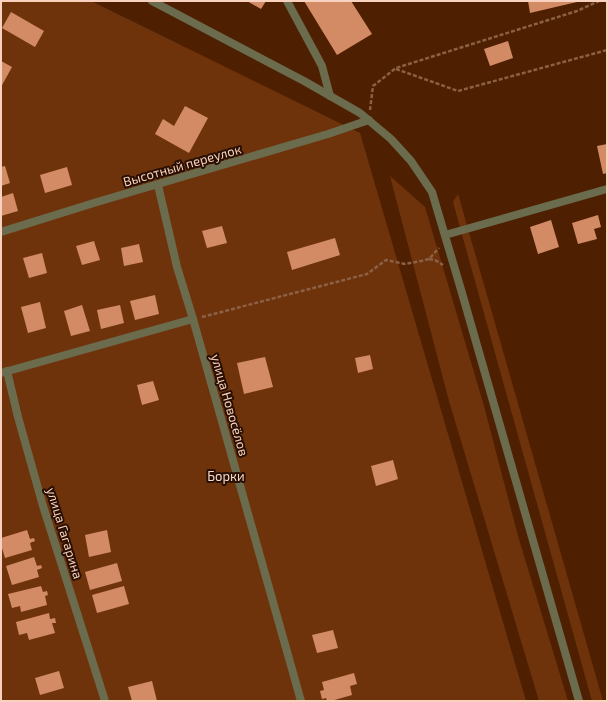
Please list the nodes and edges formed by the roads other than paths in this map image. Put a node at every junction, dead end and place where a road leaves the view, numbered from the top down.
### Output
1 (152, 1) edge
2 (287, 1) edge
3 (330, 96) junction
4 (370, 120) junction
5 (158, 185) junction
6 (607, 190) edge
7 (1, 232) edge
8 (445, 235) junction
9 (193, 319) junction
10 (4, 372) edge
11 (105, 701) edge
12 (301, 701) edge
13 (579, 701) edge

1 - 3 street
2 - 3 street
3 - 4 street
4 - 5 street, Высотный переулок
4 - 8 street
5 - 7 street, Высотный переулок
5 - 9 street, улица Новосёлов
6 - 8 street
8 - 13 street
9 - 10 street
9 - 12 street, улица Новосёлов
10 - 11 street, улица Гагарина

